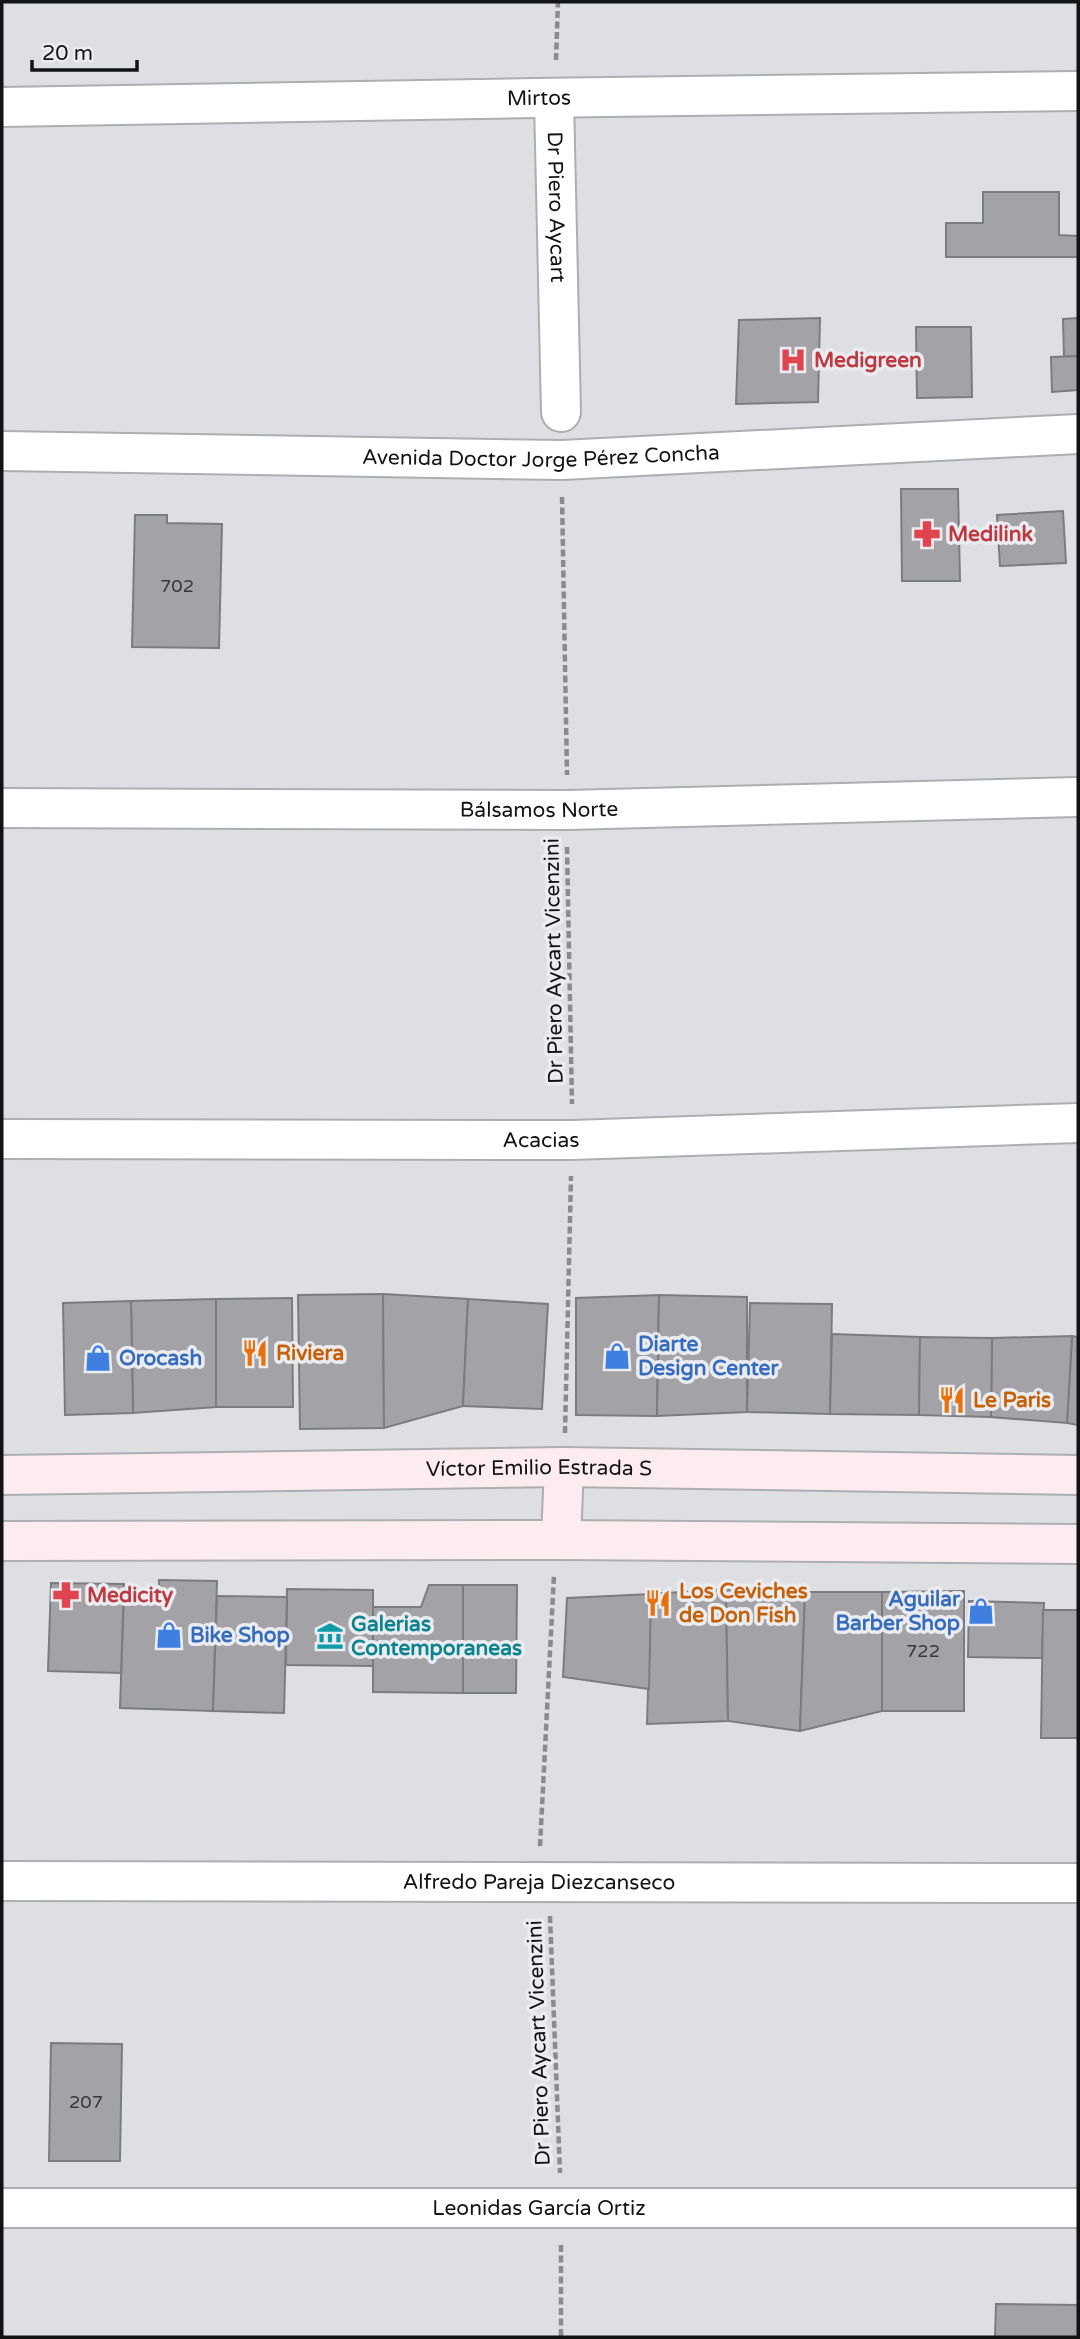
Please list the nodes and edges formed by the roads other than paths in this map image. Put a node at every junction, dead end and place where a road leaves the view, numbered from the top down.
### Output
1 (1078, 91) edge
2 (554, 100) junction
3 (2, 107) edge
4 (561, 412) dead end
5 (1078, 434) edge
6 (2, 451) edge
7 (1078, 797) edge
8 (2, 808) edge
9 (1078, 1123) edge
10 (2, 1139) edge
11 (564, 1467) junction
12 (2, 1475) edge
13 (1078, 1475) edge
14 (561, 1540) junction
15 (2, 1541) edge
16 (1078, 1544) edge
17 (2, 1881) edge
18 (1078, 1883) edge
19 (1078, 2207) edge
20 (2, 2208) edge

1 - 2 street, Mirtos
2 - 3 street, Mirtos
2 - 4 street, Dr Piero Aycart
5 - 6 street, Avenida Doctor Jorge Pérez Concha
7 - 8 street, Bálsamos Norte
9 - 10 street, Acacias
11 - 12 main road, Víctor Emilio Estrada S
11 - 13 main road, Víctor Emilio Estrada S
11 - 14 main road
14 - 15 main road
14 - 16 main road
17 - 18 street, Alfredo Pareja Diezcanseco
19 - 20 street, Leonidas García Ortiz

